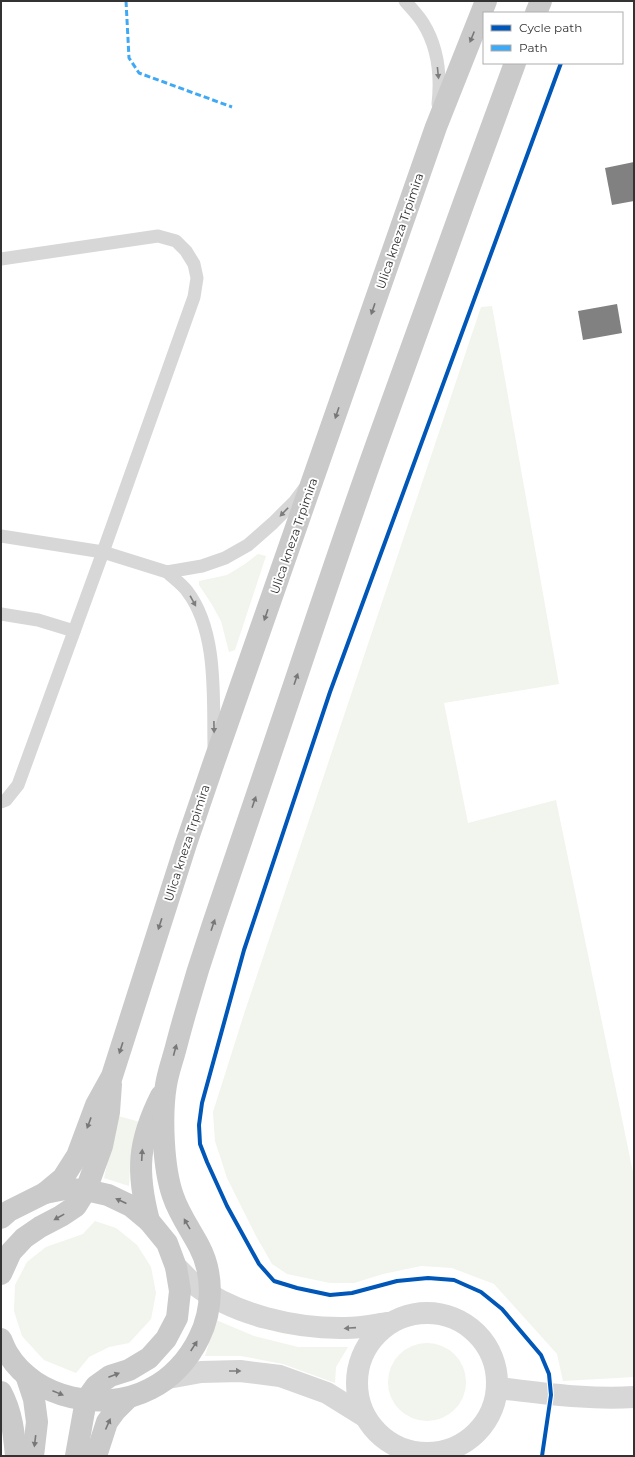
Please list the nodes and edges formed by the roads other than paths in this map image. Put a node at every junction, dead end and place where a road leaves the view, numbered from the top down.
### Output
1 (405, 1) edge
2 (486, 1) edge
3 (540, 1) edge
4 (536, 12) edge
5 (515, 64) edge
6 (436, 127) junction
7 (1, 259) edge
8 (317, 470) junction
9 (1, 536) edge
10 (103, 552) junction
11 (167, 572) junction
12 (1, 614) edge
13 (74, 631) junction
14 (214, 762) junction
15 (1, 802) edge
16 (112, 1076) junction
17 (166, 1088) junction
18 (86, 1190) junction
19 (45, 1192) junction
20 (1, 1218) edge
21 (150, 1221) junction
22 (176, 1267) junction
23 (1, 1274) edge
24 (210, 1294) junction
25 (388, 1324) junction
26 (1, 1339) edge
27 (26, 1375) junction
28 (168, 1378) junction
29 (498, 1388) junction
30 (1, 1392) edge
31 (634, 1397) edge
32 (128, 1398) junction
33 (86, 1400) junction
34 (364, 1416) junction
35 (378, 1434) junction
36 (457, 1450) edge
37 (16, 1456) edge
38 (33, 1456) edge
39 (76, 1456) edge
40 (96, 1456) edge
41 (386, 1456) edge

1 -> 6 lane
2 -> 6 main road, Ulica kneza Trpimira
3 - 4 main road
17 -> 5 main road
6 -> 8 main road, Ulica kneza Trpimira
7 - 10 lane
8 -> 11 lane
8 -> 14 main road, Ulica kneza Trpimira
9 - 10 lane
10 - 11 lane
10 - 13 lane
11 -> 14 lane
12 - 13 lane
13 - 15 lane
14 -> 16 main road, Ulica kneza Trpimira
16 - 18 main road
16 -> 19 main road
21 -> 17 main road
24 -> 17 main road
18 - 19 main road
21 -> 18 main road
18 -> 23 main road
19 - 20 main road
21 - 22 main road
22 - 24 street
33 -> 22 main road
25 -> 24 street
28 -> 24 main road
25 - 29 street
25 - 34 street
26 - 27 main road
27 -> 33 main road
27 -> 38 main road
28 - 32 main road
28 -> 34 street
29 - 31 street
29 - 36 street
30 - 37 main road
32 - 33 main road
40 -> 32 main road
33 - 39 main road
34 - 35 street
35 - 36 street
35 - 41 street

